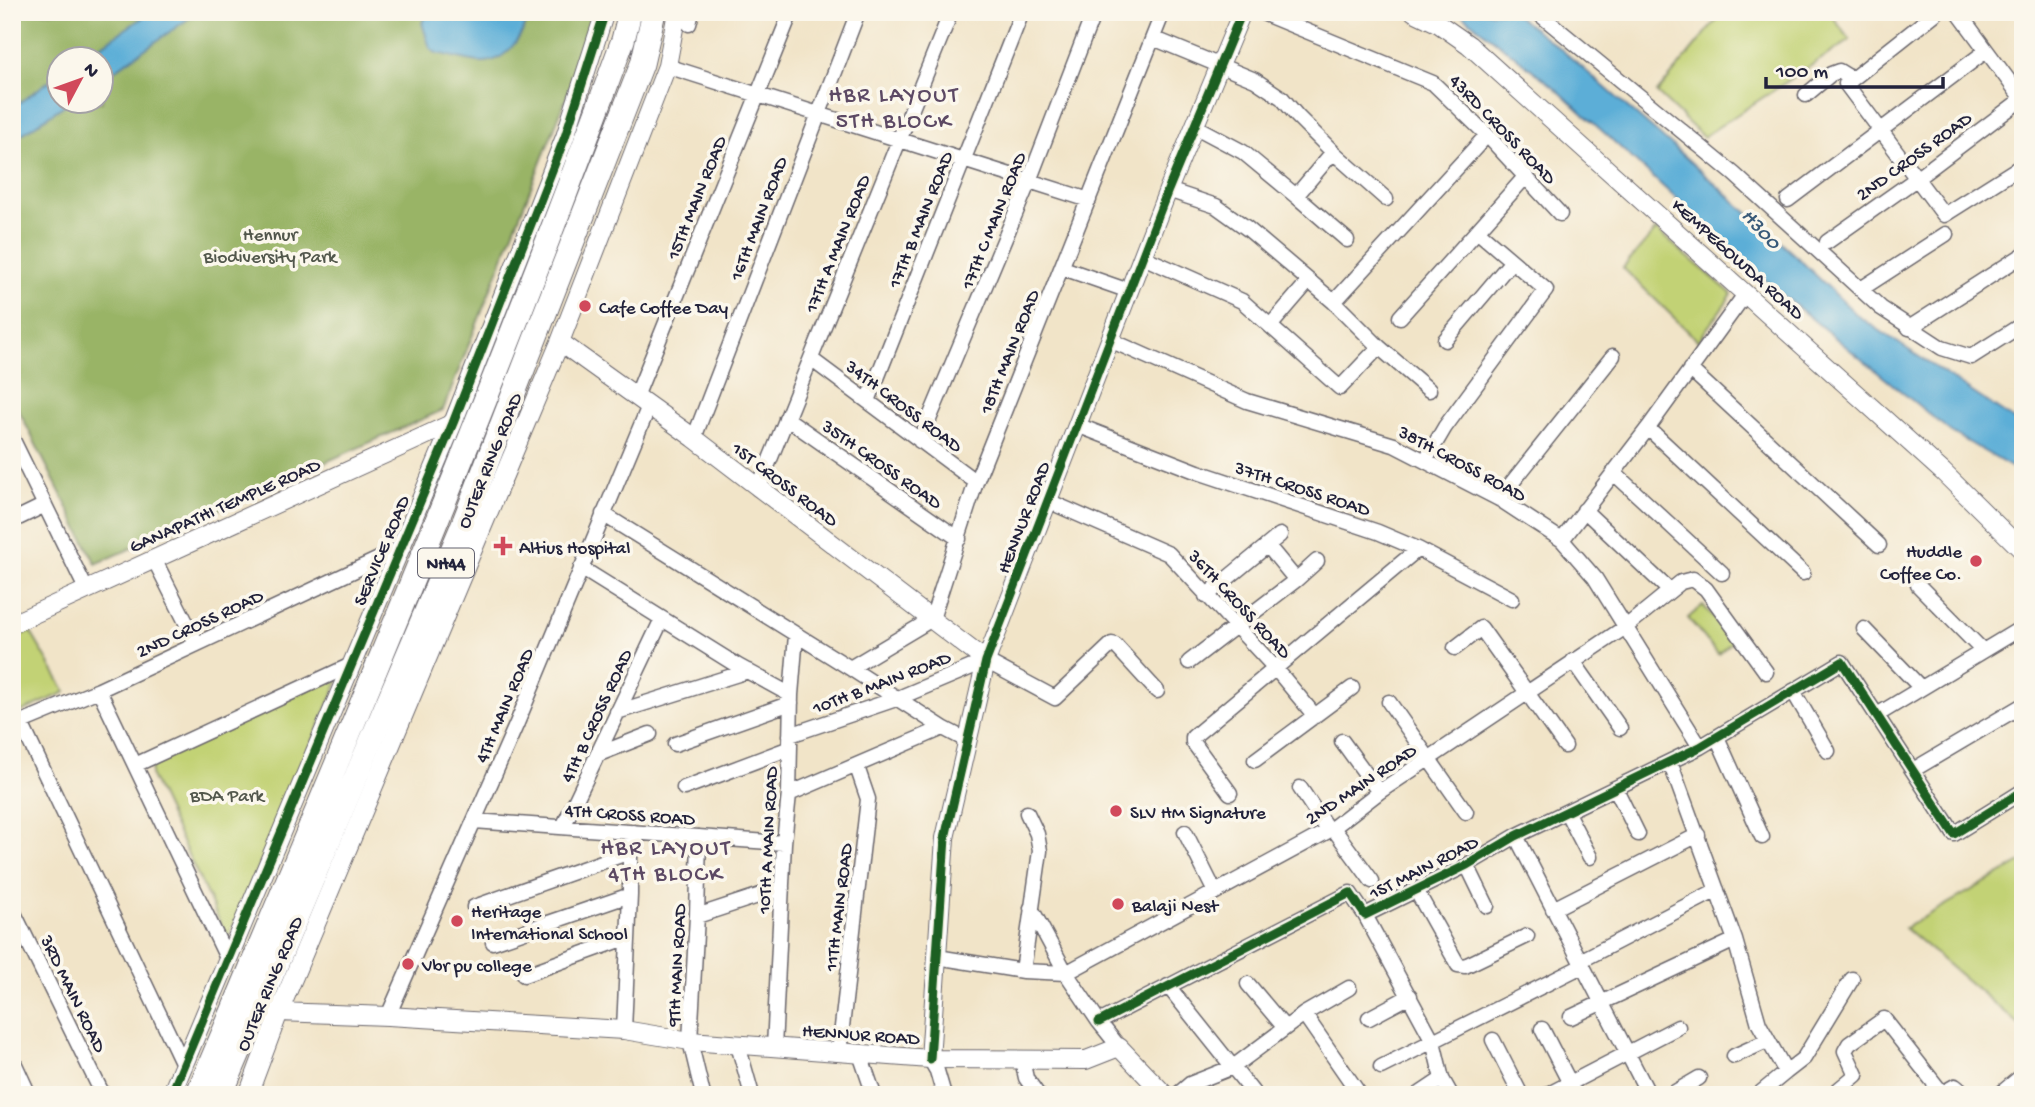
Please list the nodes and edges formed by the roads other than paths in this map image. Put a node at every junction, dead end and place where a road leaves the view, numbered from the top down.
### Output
1 (606, 12) edge
2 (630, 12) edge
3 (654, 12) edge
4 (791, 12) edge
5 (858, 12) edge
6 (951, 12) edge
7 (1022, 12) edge
8 (1094, 12) edge
9 (1163, 12) edge
10 (1242, 12) edge
11 (1260, 12) edge
12 (1414, 12) edge
13 (1536, 12) edge
14 (1937, 12) edge
15 (1962, 14) edge
16 (686, 16) edge
17 (1153, 38) junction
18 (1986, 51) junction
19 (1221, 65) junction
20 (667, 66) junction
21 (1849, 82) junction
22 (757, 94) junction
23 (1805, 95) dead end
24 (2022, 99) edge
25 (818, 114) junction
26 (1194, 126) junction
27 (1880, 131) junction
28 (1487, 135) junction
29 (898, 139) junction
30 (1333, 152) junction
31 (963, 160) junction
32 (2023, 165) edge
33 (1526, 176) junction
34 (1916, 179) junction
35 (1029, 181) junction
36 (1168, 190) junction
37 (1296, 197) junction
38 (1386, 199) dead end
39 (1089, 200) junction
40 (1788, 200) dead end
41 (1560, 214) dead end
42 (1477, 231) junction
43 (1946, 234) dead end
44 (1347, 240) dead end
45 (1827, 242) dead end
46 (2023, 255) edge
47 (1143, 257) junction
48 (1512, 261) junction
49 (1063, 268) junction
50 (1308, 282) junction
51 (1861, 289) junction
52 (1129, 292) junction
53 (1746, 293) junction
54 (1334, 302) junction
55 (1400, 317) dead end
56 (2023, 324) edge
57 (1271, 325) junction
58 (1909, 328) junction
59 (1110, 340) junction
60 (1446, 340) dead end
61 (560, 342) junction
62 (1379, 346) junction
63 (1613, 356) dead end
64 (811, 359) junction
65 (1690, 369) junction
66 (1429, 390) dead end
67 (868, 401) junction
68 (643, 402) junction
69 (786, 418) junction
70 (453, 423) junction
71 (1077, 425) junction
72 (1648, 428) junction
73 (694, 438) junction
74 (920, 441) junction
75 (13, 443) edge
76 (1425, 461) junction
77 (1614, 474) junction
78 (976, 482) junction
79 (758, 489) junction
80 (1499, 499) junction
81 (1048, 502) junction
82 (45, 505) junction
83 (1584, 510) junction
84 (603, 514) junction
85 (12, 521) edge
86 (1280, 535) dead end
87 (958, 539) junction
88 (1562, 540) junction
89 (1268, 545) junction
90 (1879, 545) dead end
91 (400, 549) junction
92 (1418, 549) junction
93 (2023, 551) edge
94 (154, 559) junction
95 (1317, 561) dead end
96 (581, 568) junction
97 (1722, 573) dead end
98 (1803, 573) dead end
99 (1296, 580) junction
100 (1918, 585) dead end
101 (86, 589) junction
102 (1670, 591) junction
103 (1206, 596) junction
104 (1512, 599) dead end
105 (662, 619) junction
106 (932, 619) junction
107 (12, 624) edge
108 (1236, 626) junction
109 (1627, 626) junction
110 (2023, 627) edge
111 (1864, 629) dead end
112 (796, 635) junction
113 (197, 644) junction
114 (1455, 648) dead end
115 (1983, 651) junction
116 (986, 661) junction
117 (1189, 662) dead end
118 (1573, 662) junction
119 (351, 665) junction
120 (850, 668) junction
121 (1276, 668) junction
122 (748, 671) junction
123 (1766, 671) dead end
124 (1352, 688) dead end
125 (1921, 688) junction
126 (99, 690) junction
127 (1157, 691) dead end
128 (1793, 691) junction
129 (1526, 692) junction
130 (791, 699) junction
131 (896, 699) junction
132 (1389, 702) dead end
133 (2023, 705) edge
134 (617, 712) junction
135 (1877, 715) junction
136 (1315, 716) junction
137 (17, 725) edge
138 (1620, 728) dead end
139 (943, 729) junction
140 (650, 734) dead end
141 (1717, 737) junction
142 (966, 740) junction
143 (1342, 741) dead end
144 (790, 742) junction
145 (675, 744) dead end
146 (1565, 746) dead end
147 (1700, 747) junction
148 (1828, 751) dead end
149 (599, 754) junction
150 (1255, 760) dead end
151 (1429, 760) junction
152 (1670, 762) junction
153 (135, 765) junction
154 (857, 767) junction
155 (1913, 770) junction
156 (684, 788) dead end
157 (1300, 788) dead end
158 (1616, 789) junction
159 (2023, 791) edge
160 (1379, 792) junction
161 (1230, 793) dead end
162 (789, 794) junction
163 (1466, 812) dead end
164 (1027, 813) dead end
165 (1567, 813) junction
166 (474, 821) junction
167 (563, 827) junction
168 (1331, 829) junction
169 (633, 832) junction
170 (1185, 832) dead end
171 (1638, 834) dead end
172 (1698, 835) junction
173 (1516, 836) junction
174 (699, 837) junction
175 (1762, 837) dead end
176 (784, 843) junction
177 (630, 852) junction
178 (1590, 857) dead end
179 (1466, 864) junction
180 (1372, 881) dead end
181 (782, 888) junction
182 (1416, 890) junction
183 (1717, 890) junction
184 (1215, 892) junction
185 (630, 895) junction
186 (474, 906) dead end
187 (1487, 906) dead end
188 (1031, 908) junction
189 (12, 909) edge
190 (1553, 909) junction
191 (1364, 915) junction
192 (697, 916) junction
193 (1527, 936) dead end
194 (626, 939) junction
195 (1735, 940) junction
196 (493, 942) dead end
197 (937, 957) junction
198 (227, 958) junction
199 (1581, 963) junction
200 (1023, 971) junction
201 (1066, 973) junction
202 (524, 975) dead end
203 (1852, 979) dead end
204 (1248, 984) dead end
205 (1168, 986) junction
206 (1349, 988) dead end
207 (1410, 996) junction
208 (1601, 1003) junction
209 (279, 1012) junction
210 (1304, 1014) junction
211 (388, 1016) junction
212 (1571, 1017) dead end
213 (1369, 1018) dead end
214 (1099, 1022) junction
215 (1678, 1027) dead end
216 (1285, 1028) junction
217 (1542, 1029) dead end
218 (624, 1030) junction
219 (690, 1041) junction
220 (1433, 1041) junction
221 (1493, 1041) dead end
222 (1767, 1041) junction
223 (738, 1045) junction
224 (774, 1048) junction
225 (1119, 1048) junction
226 (839, 1053) junction
227 (1628, 1053) junction
228 (860, 1055) junction
229 (1734, 1056) dead end
230 (12, 1058) edge
231 (930, 1059) junction
232 (1022, 1060) junction
233 (184, 1064) junction
234 (1381, 1066) dead end
235 (1233, 1067) junction
236 (1786, 1072) junction
237 (2023, 1075) edge
238 (17, 1078) edge
239 (1699, 1078) dead end
240 (1443, 1079) junction
241 (1572, 1089) edge
242 (1940, 1094) edge
243 (29, 1095) edge
244 (103, 1095) edge
245 (171, 1095) edge
246 (197, 1095) edge
247 (220, 1095) edge
248 (248, 1095) edge
249 (703, 1095) edge
250 (752, 1095) edge
251 (874, 1095) edge
252 (944, 1095) edge
253 (1038, 1095) edge
254 (1165, 1095) edge
255 (1177, 1095) edge
256 (1255, 1095) edge
257 (1360, 1095) edge
258 (1418, 1095) edge
259 (1451, 1095) edge
260 (1521, 1095) edge
261 (1547, 1095) edge
262 (1648, 1095) edge
263 (1670, 1095) edge
264 (1758, 1095) edge
265 (1832, 1095) edge
266 (1966, 1095) edge
267 (1999, 1095) edge

1 - 70 street, SERVICE ROAD
2 - 246 highway, OUTER RING ROAD / NH44
3 - 247 highway, OUTER RING ROAD / NH44
4 - 22 street, 15TH MAIN ROAD
5 - 25 street, 16TH MAIN ROAD
6 - 29 street, 17TH A MAIN ROAD
7 - 31 street, 17TH B MAIN ROAD
8 - 35 street, 17TH C MAIN ROAD
9 - 17 street, 18TH MAIN ROAD
10 - 19 street, HENNUR ROAD
11 - 28 street, 43RD CROSS ROAD
12 - 53 street, KEMPEGOWDA ROAD
13 - 51 street
14 - 21 street
15 - 18 street
16 - 20 street
17 - 19 street
17 - 39 street, 18TH MAIN ROAD
18 - 24 street
18 - 27 street
19 - 26 street, HENNUR ROAD
19 - 30 street
20 - 22 street
20 - 61 street
21 - 23 street
21 - 27 street
22 - 25 street
22 - 68 street, 15TH MAIN ROAD
24 - 34 street, 2ND CROSS ROAD
25 - 29 street
25 - 73 street, 16TH MAIN ROAD
26 - 36 street, HENNUR ROAD
26 - 37 street
27 - 34 street
27 - 40 street
28 - 33 street, 43RD CROSS ROAD
28 - 54 street
29 - 31 street
29 - 64 street, 17TH A MAIN ROAD
30 - 37 street
30 - 38 street
31 - 35 street
31 - 67 street, 17TH B MAIN ROAD
32 - 34 street
33 - 41 street, 43RD CROSS ROAD
33 - 42 street
34 - 45 street, 2ND CROSS ROAD
35 - 39 street
35 - 74 street, 17TH C MAIN ROAD
36 - 47 street, HENNUR ROAD
36 - 50 street
37 - 44 street
39 - 49 street, 18TH MAIN ROAD
42 - 48 street
42 - 55 street
43 - 51 street
46 - 58 street
47 - 52 street, HENNUR ROAD
47 - 57 street
48 - 60 street
48 - 76 street
49 - 52 street
49 - 78 street, 18TH MAIN ROAD
50 - 54 street
50 - 57 street
51 - 58 street
52 - 59 street, HENNUR ROAD
53 - 65 street
53 - 93 street, KEMPEGOWDA ROAD
54 - 62 street
56 - 58 street
57 - 62 street
59 - 71 street, HENNUR ROAD
59 - 76 street, 38TH CROSS ROAD
61 - 68 street, 1ST CROSS ROAD
61 - 209 street
62 - 66 street
63 - 80 street
64 - 67 street, 34TH CROSS ROAD
64 - 69 street, 17TH A MAIN ROAD
65 - 72 street
65 - 90 street
67 - 74 street, 34TH CROSS ROAD
68 - 73 street, 1ST CROSS ROAD
68 - 84 street, 4TH MAIN ROAD
69 - 79 street, 17TH A MAIN ROAD
69 - 87 street, 35TH CROSS ROAD
70 - 91 street, SERVICE ROAD
70 - 94 street, GANAPATHI TEMPLE ROAD
71 - 81 street, HENNUR ROAD
71 - 92 street, 37TH CROSS ROAD
72 - 77 street
72 - 98 street
73 - 79 street, 1ST CROSS ROAD
74 - 78 street, 34TH CROSS ROAD
75 - 82 street
76 - 80 street, 38TH CROSS ROAD
77 - 83 street
77 - 97 street
78 - 87 street, 18TH MAIN ROAD
79 - 106 street, 1ST CROSS ROAD
80 - 88 street, 38TH CROSS ROAD
81 - 103 street, 36TH CROSS ROAD
81 - 116 street, HENNUR ROAD
82 - 85 street
82 - 101 street
83 - 88 street
83 - 102 street
84 - 96 street, 4TH MAIN ROAD
84 - 112 street
86 - 89 street
87 - 106 street, 18TH MAIN ROAD
88 - 109 street, 38TH CROSS ROAD
89 - 99 street
89 - 103 street
91 - 113 street, 2ND CROSS ROAD
91 - 119 street, SERVICE ROAD
92 - 104 street, 37TH CROSS ROAD
92 - 121 street
94 - 101 street, GANAPATHI TEMPLE ROAD
94 - 113 street
95 - 99 street
96 - 105 street
96 - 166 street, 4TH MAIN ROAD
99 - 108 street
100 - 115 street
101 - 107 street, GANAPATHI TEMPLE ROAD
102 - 109 street, 2ND MAIN ROAD
102 - 123 street
103 - 108 street, 36TH CROSS ROAD
105 - 122 street
105 - 134 street, 4TH B CROSS ROAD
106 - 116 street, 1ST CROSS ROAD
106 - 120 street
108 - 117 street
108 - 121 street, 36TH CROSS ROAD
109 - 118 street, 2ND MAIN ROAD
109 - 147 street, 38TH CROSS ROAD
110 - 115 street
111 - 125 street
112 - 120 street
112 - 130 street, 10TH A MAIN ROAD
113 - 126 street, 2ND CROSS ROAD
114 - 129 street
115 - 125 street
116 - 127 street
116 - 131 street, 10TH B MAIN ROAD
116 - 142 street, HENNUR ROAD
118 - 129 street, 2ND MAIN ROAD
118 - 138 street
119 - 153 street
119 - 198 street, SERVICE ROAD
120 - 131 street
121 - 136 street, 36TH CROSS ROAD
121 - 161 street
122 - 130 street
122 - 134 street
124 - 136 street
125 - 135 street
126 - 137 street, 2ND CROSS ROAD
126 - 153 street
128 - 135 street, 1ST MAIN ROAD
128 - 141 street, 1ST MAIN ROAD
128 - 148 street
129 - 146 street
129 - 151 street, 2ND MAIN ROAD
130 - 144 street, 10TH A MAIN ROAD
130 - 145 street
131 - 139 street
131 - 144 street, 10TH B MAIN ROAD
132 - 151 street
133 - 155 street
134 - 149 street, 4TH B CROSS ROAD
135 - 155 street
136 - 150 street
137 - 233 street
139 - 142 street
139 - 154 street
140 - 149 street
141 - 147 street, 1ST MAIN ROAD
141 - 175 street
142 - 197 street, HENNUR ROAD
143 - 160 street
144 - 156 street, 10TH B MAIN ROAD
144 - 162 street, 10TH A MAIN ROAD
147 - 152 street, 1ST MAIN ROAD
149 - 167 street, 4TH B CROSS ROAD
151 - 160 street, 2ND MAIN ROAD
151 - 163 street
152 - 158 street, 1ST MAIN ROAD
152 - 172 street
153 - 198 street
154 - 162 street
154 - 226 street, 11TH MAIN ROAD
155 - 159 street
157 - 168 street
158 - 165 street, 1ST MAIN ROAD
158 - 171 street
160 - 168 street, 2ND MAIN ROAD
162 - 176 street, 10TH A MAIN ROAD
164 - 188 street
165 - 173 street, 1ST MAIN ROAD
165 - 178 street
166 - 167 street, 4TH CROSS ROAD
166 - 211 street, 4TH MAIN ROAD
167 - 169 street, 4TH CROSS ROAD
168 - 180 street
168 - 184 street, 2ND MAIN ROAD
169 - 174 street, 4TH CROSS ROAD
169 - 177 street
170 - 184 street
172 - 183 street
172 - 190 street
173 - 179 street, 1ST MAIN ROAD
173 - 190 street
174 - 176 street, 4TH CROSS ROAD
174 - 192 street, 9TH MAIN ROAD
176 - 181 street, 10TH A MAIN ROAD
177 - 185 street
177 - 186 street
179 - 182 street, 1ST MAIN ROAD
179 - 187 street
181 - 192 street
181 - 224 street, 10TH A MAIN ROAD
182 - 191 street, 1ST MAIN ROAD
182 - 193 street
183 - 195 street
183 - 199 street
184 - 201 street, 2ND MAIN ROAD
185 - 194 street
185 - 196 street
188 - 200 street
188 - 201 street
189 - 244 street, 3RD MAIN ROAD
190 - 199 street
191 - 205 street, 1ST MAIN ROAD
191 - 207 street
192 - 219 street, 9TH MAIN ROAD
194 - 202 street
194 - 218 street
195 - 208 street
195 - 222 street
197 - 200 street
197 - 231 street, HENNUR ROAD
198 - 233 street, SERVICE ROAD
199 - 208 street
199 - 220 street
200 - 201 street
201 - 214 street
203 - 236 street
204 - 216 street
205 - 214 street, 1ST MAIN ROAD
205 - 235 street
206 - 210 street
207 - 213 street
207 - 220 street
208 - 212 street
208 - 227 street
209 - 211 street, HENNUR ROAD
209 - 248 street
210 - 216 street
210 - 257 street
211 - 218 street, HENNUR ROAD
214 - 225 street
215 - 227 street
216 - 235 street
217 - 241 street
218 - 219 street, HENNUR ROAD
219 - 223 street, HENNUR ROAD
219 - 249 street, 9TH MAIN ROAD
220 - 234 street
220 - 240 street
221 - 260 street
222 - 229 street
222 - 236 street
223 - 224 street, HENNUR ROAD
223 - 250 street
224 - 226 street, HENNUR ROAD
225 - 232 street
225 - 254 street
226 - 228 street, HENNUR ROAD
227 - 241 street
227 - 262 street
228 - 231 street, HENNUR ROAD
228 - 251 street
230 - 238 street
231 - 232 street
231 - 252 street
232 - 253 street
233 - 245 street, SERVICE ROAD
235 - 255 street
235 - 256 street
236 - 264 street
237 - 267 street
238 - 243 street
239 - 263 street
240 - 258 street
240 - 259 street
241 - 261 street
242 - 265 street
242 - 266 street

